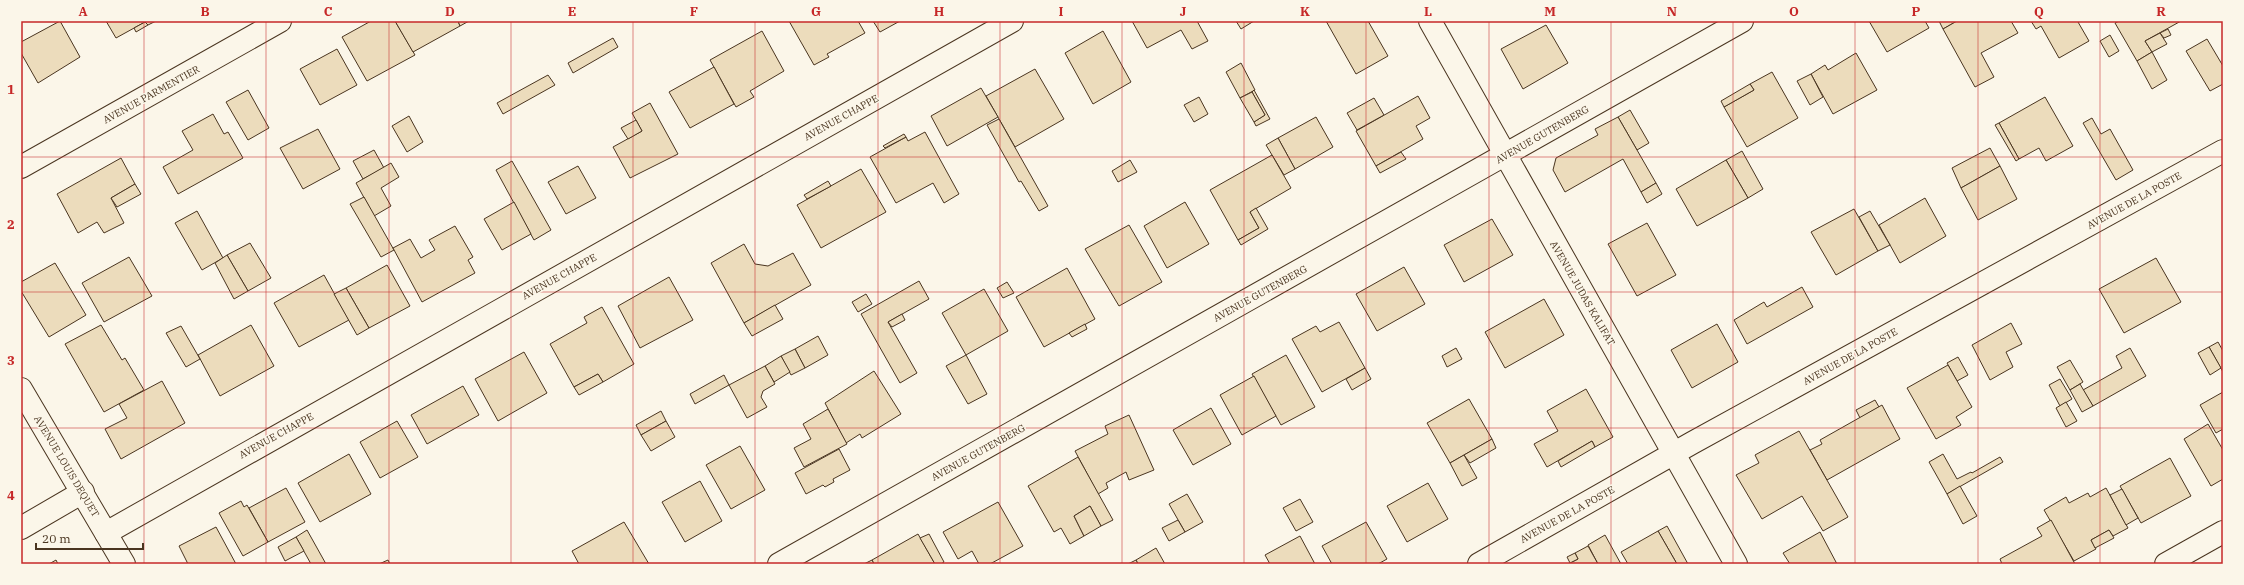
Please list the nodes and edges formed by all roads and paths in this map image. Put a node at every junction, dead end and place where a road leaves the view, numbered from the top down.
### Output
1 (280, 21) edge
2 (1012, 21) edge
3 (1430, 21) edge
4 (1742, 21) edge
5 (2223, 151) edge
6 (1504, 155) junction
7 (21, 167) edge
8 (21, 389) edge
9 (1674, 453) junction
10 (83, 492) junction
11 (21, 528) edge
12 (2223, 532) edge
13 (106, 533) junction
14 (124, 564) edge
15 (779, 564) edge
16 (1479, 564) edge
17 (1736, 564) edge
18 (2166, 564) edge

1 - 7 street, AVENUE PARMENTIER
2 - 13 street, AVENUE CHAPPE
3 - 6 street, AVENUE JUDAS KALIFAT
4 - 6 street, AVENUE GUTENBERG
5 - 9 street, AVENUE DE LA POSTE
6 - 9 street, AVENUE JUDAS KALIFAT
6 - 15 street, AVENUE GUTENBERG
8 - 10 street, AVENUE LOUIS DEQUET
9 - 16 street, AVENUE DE LA POSTE
9 - 17 street, AVENUE JUDAS KALIFAT
10 - 11 street
10 - 13 street, AVENUE LOUIS DEQUET
12 - 18 street
13 - 14 street, AVENUE LOUIS DEQUET

